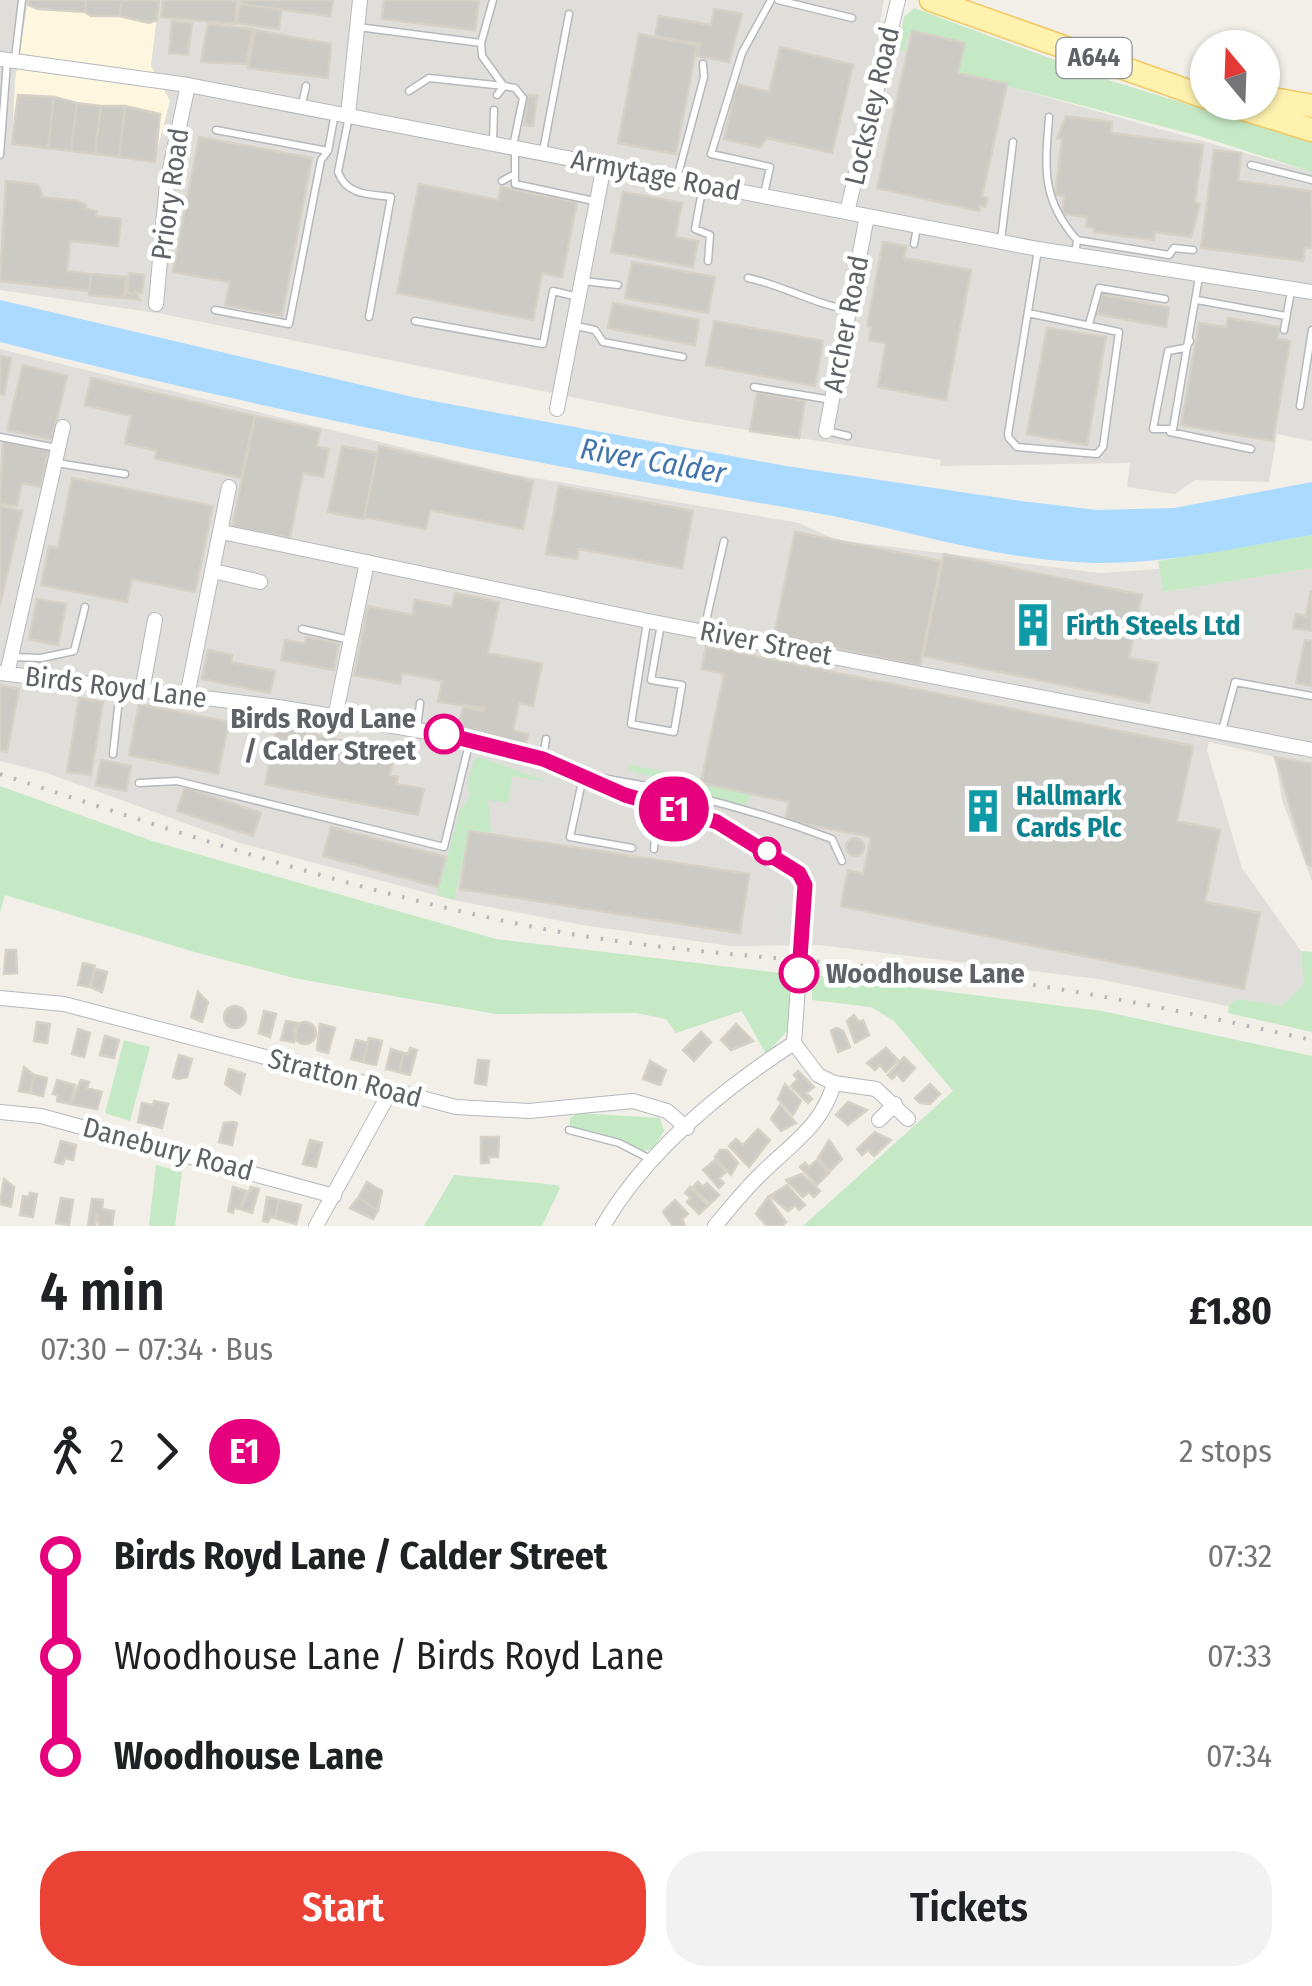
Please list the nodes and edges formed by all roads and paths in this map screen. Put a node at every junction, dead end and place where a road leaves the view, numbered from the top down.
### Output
1 (22, 0) edge
2 (360, 0) edge
3 (493, 0) edge
4 (774, 0) edge
5 (898, 0) edge
6 (932, 0) edge
7 (570, 14) dead end
8 (852, 18) dead end
9 (357, 26) junction
10 (482, 42) junction
11 (7, 61) edge
12 (703, 64) dead end
13 (1168, 83) junction
14 (188, 85) junction
15 (306, 86) dead end
16 (504, 86) junction
17 (1190, 86) edge
18 (409, 90) dead end
19 (1190, 91) edge
20 (497, 96) dead end
21 (1280, 100) edge
22 (302, 106) junction
23 (1312, 106) edge
24 (494, 110) dead end
25 (344, 114) junction
26 (1048, 117) dead end
27 (1280, 120) edge
28 (216, 130) dead end
29 (1312, 130) edge
30 (1013, 142) dead end
31 (493, 143) junction
32 (514, 147) junction
33 (328, 151) junction
34 (543, 152) junction
35 (0, 155) edge
36 (604, 165) junction
37 (1251, 165) dead end
38 (512, 176) junction
39 (677, 179) junction
40 (1312, 180) edge
41 (502, 181) dead end
42 (704, 184) junction
43 (764, 196) junction
44 (597, 201) junction
45 (847, 212) junction
46 (867, 216) junction
47 (917, 226) junction
48 (1077, 240) junction
49 (1001, 242) junction
50 (914, 244) dead end
51 (1038, 249) junction
52 (1193, 250) dead end
53 (1169, 255) junction
54 (1075, 256) junction
55 (708, 261) dead end
56 (1167, 273) junction
57 (1199, 277) junction
58 (748, 278) dead end
59 (618, 286) dead end
60 (580, 289) junction
61 (1291, 290) junction
62 (1312, 292) edge
63 (1165, 299) dead end
64 (1197, 300) junction
65 (156, 304) dead end
66 (215, 310) dead end
67 (849, 310) junction
68 (1028, 312) junction
69 (1286, 316) junction
70 (369, 317) dead end
71 (415, 321) dead end
72 (1090, 324) junction
73 (574, 326) junction
74 (1284, 330) dead end
75 (1312, 330) edge
76 (1190, 342) junction
77 (683, 357) dead end
78 (754, 387) dead end
79 (832, 400) junction
80 (1300, 406) dead end
81 (557, 408) dead end
82 (63, 427) dead end
83 (826, 431) joint
84 (1168, 432) junction
85 (0, 436) edge
86 (848, 436) dead end
87 (1251, 450) dead end
88 (57, 455) junction
89 (125, 474) dead end
90 (230, 487) dead end
91 (222, 532) junction
92 (724, 541) dead end
93 (368, 562) junction
94 (214, 571) junction
95 (260, 582) dead end
96 (84, 607) dead end
97 (155, 620) dead end
98 (654, 622) junction
99 (302, 629) dead end
100 (704, 631) junction
101 (352, 640) junction
102 (11, 656) junction
103 (4, 674) edge
104 (120, 688) junction
105 (142, 691) junction
106 (187, 696) junction
107 (1312, 696) edge
108 (420, 703) dead end
109 (335, 717) junction
110 (417, 729) junction
111 (1222, 731) junction
112 (471, 739) junction
113 (546, 740) dead end
114 (1312, 750) edge
115 (112, 754) dead end
116 (543, 759) junction
117 (584, 774) junction
118 (139, 783) dead end
119 (658, 805) junction
120 (632, 848) dead end
121 (654, 850) dead end
122 (842, 860) dead end
123 (0, 998) edge
124 (794, 1043) junction
125 (834, 1083) junction
126 (390, 1090) junction
127 (895, 1104) junction
128 (0, 1112) edge
129 (908, 1119) dead end
130 (878, 1120) dead end
131 (687, 1128) junction
132 (570, 1130) dead end
133 (652, 1160) junction
134 (334, 1196) junction
135 (316, 1226) edge
136 (603, 1226) edge
137 (715, 1226) edge

1 - 11 lane
2 - 9 street
3 - 10 lane
4 - 8 lane
4 - 43 lane
5 - 45 street, Locksley Road
6 - 13 main road, A644
7 - 34 lane
9 - 10 lane
9 - 25 street
10 - 16 lane
11 - 14 street, Armytage Road
11 - 35 lane
12 - 39 lane
13 - 17 main road, A644
13 - 19 main road, A644
14 - 22 street, Armytage Road
14 - 65 street, Priory Road
15 - 22 lane
16 - 18 lane
16 - 20 lane
16 - 32 lane
21 - 23 main road
22 - 25 street, Armytage Road
24 - 31 lane
25 - 31 street, Armytage Road
25 - 33 lane
25 - 70 lane
26 - 48 lane
27 - 29 main road
28 - 33 lane
30 - 49 lane
31 - 32 street, Armytage Road
32 - 34 street, Armytage Road
32 - 38 lane
33 - 66 lane
34 - 36 street, Armytage Road
36 - 39 street, Armytage Road
36 - 44 street
37 - 40 lane
38 - 41 lane
38 - 44 lane
39 - 42 street, Armytage Road
42 - 43 street, Armytage Road
42 - 55 lane
43 - 45 street, Armytage Road
44 - 60 street
45 - 46 street, Armytage Road
46 - 47 street, Armytage Road
46 - 67 street, Archer Road
47 - 49 street, Armytage Road
47 - 50 lane
48 - 53 lane
48 - 54 lane
49 - 51 street, Armytage Road
51 - 54 street, Armytage Road
51 - 68 lane
52 - 53 lane
53 - 56 lane
54 - 56 street, Armytage Road
56 - 57 street, Armytage Road
57 - 61 street, Armytage Road
57 - 64 lane
58 - 67 lane
59 - 60 lane
60 - 71 lane
60 - 73 street
61 - 62 street, Armytage Road
61 - 69 lane
63 - 72 lane
64 - 69 lane
64 - 76 lane
67 - 79 street, Archer Road
68 - 72 lane
68 - 72 lane
69 - 74 lane
73 - 77 lane
73 - 81 street
75 - 80 lane
76 - 84 lane
76 - 84 lane
78 - 79 lane
79 - 83 street, Archer Road
82 - 88 street
83 - 86 lane
84 - 87 lane
85 - 88 lane
88 - 89 lane
88 - 102 street
90 - 91 street
91 - 93 street, River Street
91 - 94 street
92 - 100 lane
93 - 98 street, River Street
93 - 101 street
94 - 95 street
94 - 106 street
96 - 102 lane
97 - 105 street
98 - 98 lane
98 - 100 street, River Street
99 - 101 lane
100 - 111 street, River Street
101 - 109 street
102 - 103 street
103 - 104 street, Birds Royd Lane
104 - 105 street, Birds Royd Lane
104 - 115 lane
105 - 106 street, Birds Royd Lane
106 - 109 street, Birds Royd Lane
107 - 111 lane
108 - 110 lane
109 - 110 street, Birds Royd Lane
110 - 112 street, Birds Royd Lane
111 - 114 street, River Street
112 - 116 street, Birds Royd Lane
112 - 118 lane
113 - 116 lane
116 - 117 street, Birds Royd Lane
117 - 119 street, Birds Royd Lane
117 - 120 lane
117 - 122 lane
119 - 121 lane
119 - 124 street, Birds Royd Lane, bridge
123 - 126 street, Stratton Road
124 - 125 street
124 - 131 street
125 - 127 street
125 - 137 street
126 - 131 street, Stratton Road
126 - 134 street
127 - 129 street
127 - 130 street
128 - 134 street, Danebury Road
131 - 133 street
132 - 133 lane
133 - 136 street
134 - 135 street

